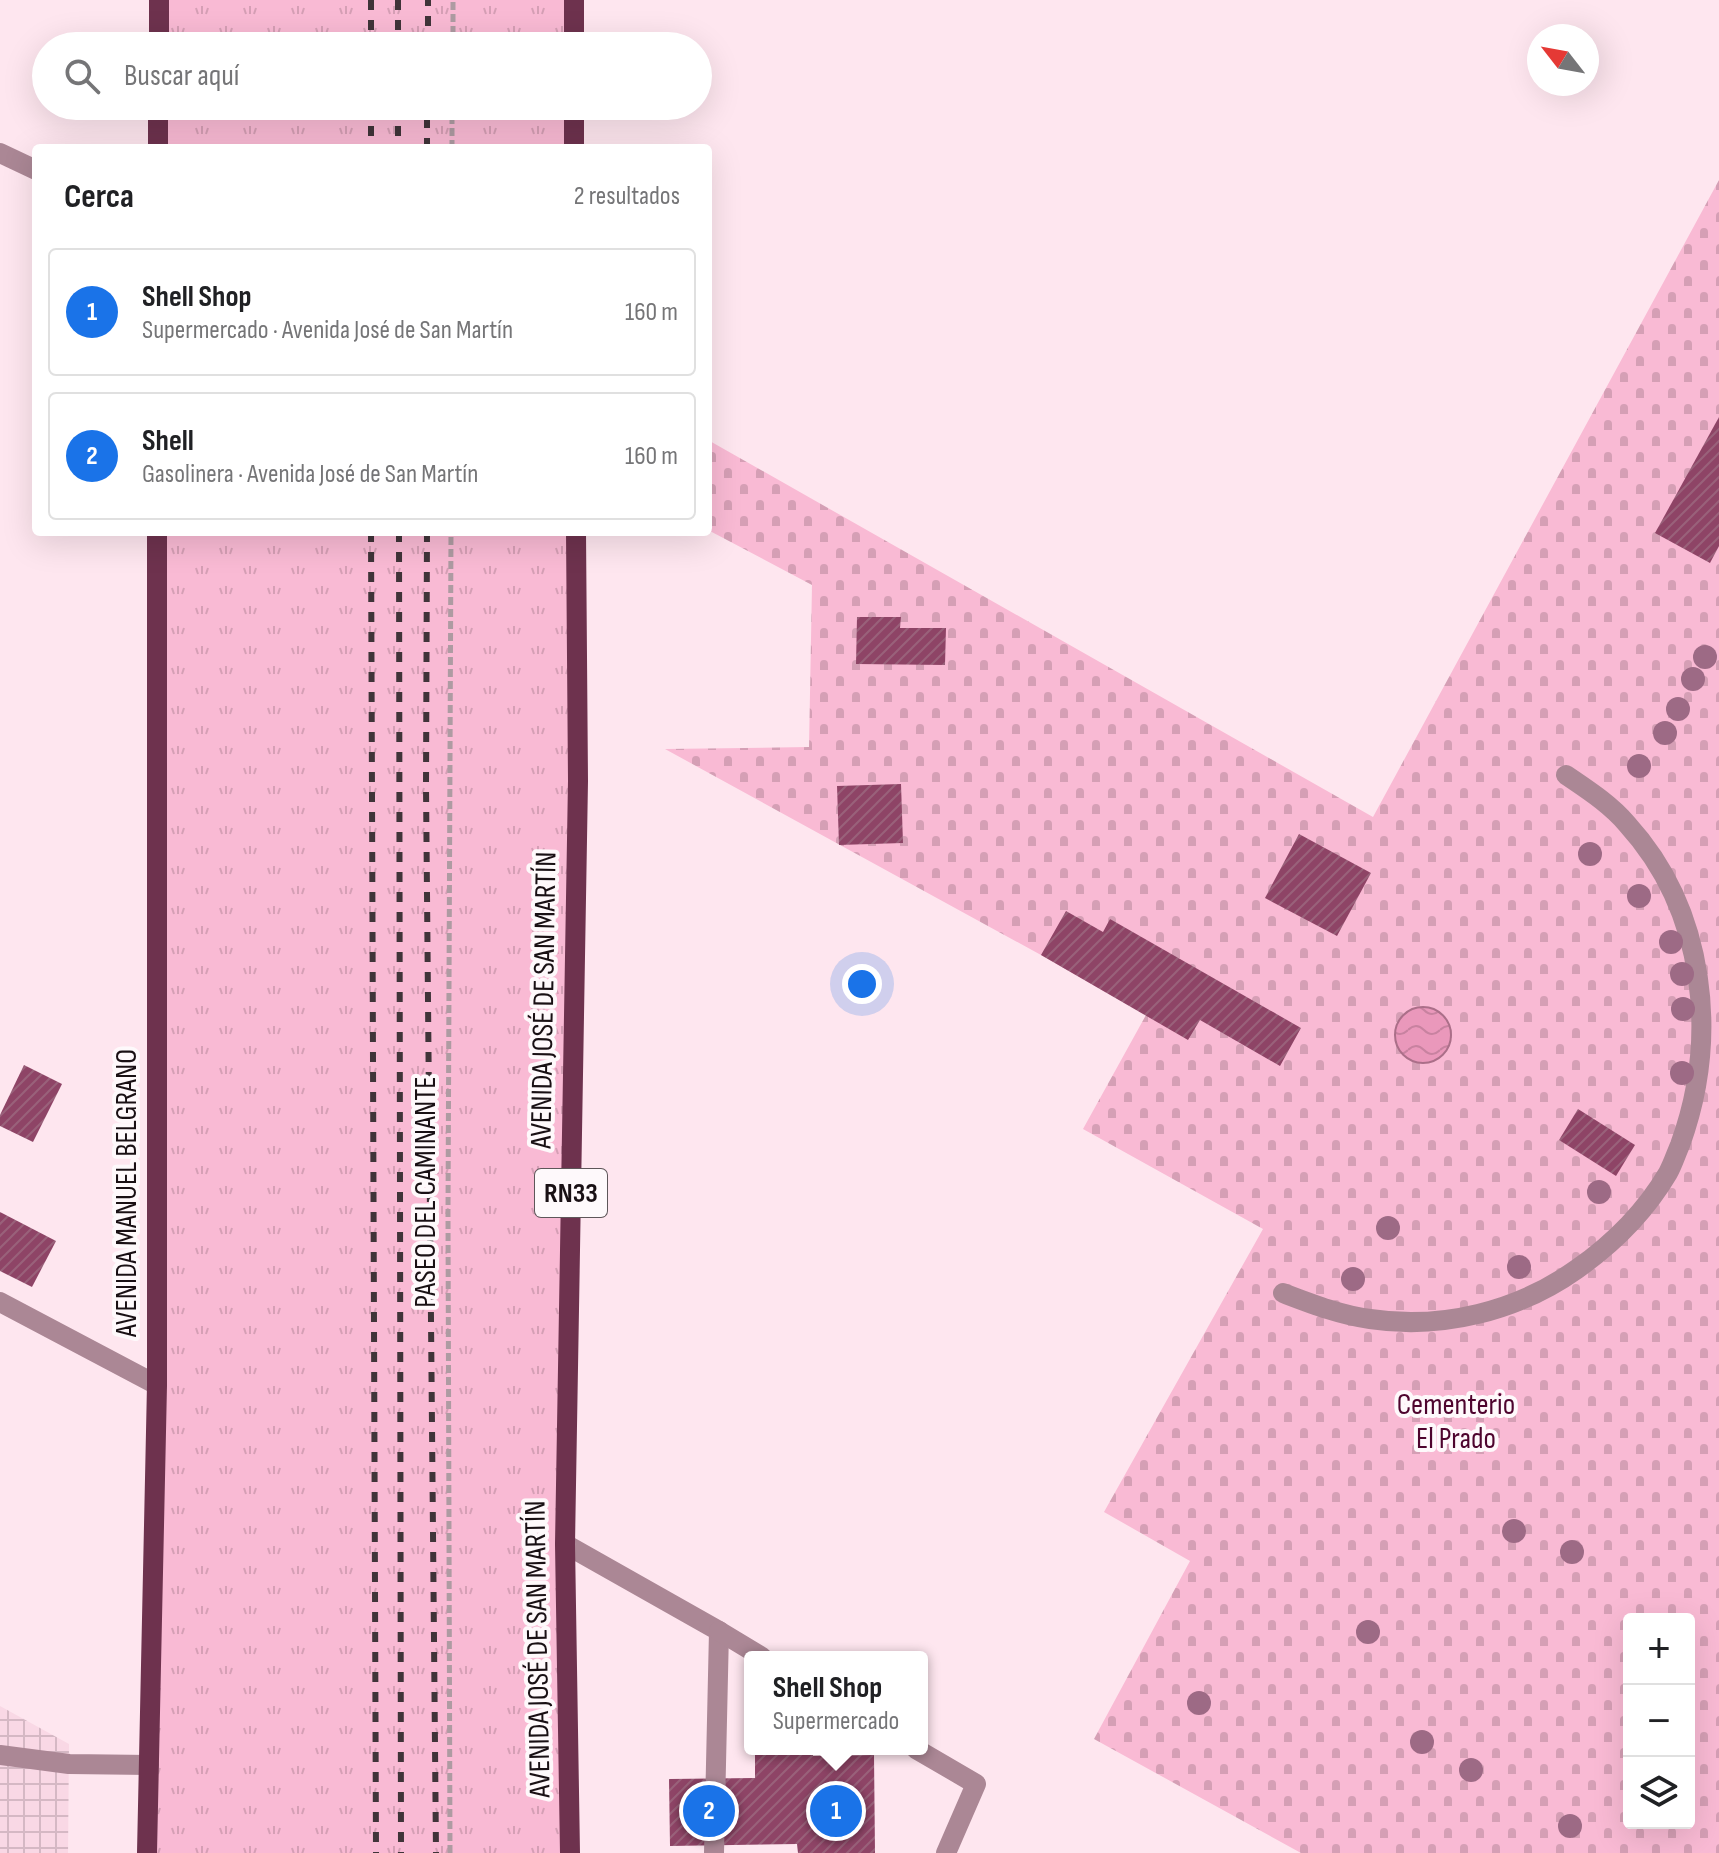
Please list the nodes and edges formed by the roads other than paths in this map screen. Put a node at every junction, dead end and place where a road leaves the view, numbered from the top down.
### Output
1 (159, 0) edge
2 (574, 0) edge
3 (159, 32) edge
4 (574, 32) edge
5 (158, 120) edge
6 (574, 120) edge
7 (158, 144) edge
8 (574, 144) edge
9 (0, 153) edge
10 (32, 168) edge
11 (157, 536) edge
12 (576, 536) edge
13 (1566, 775) dead end
14 (1283, 1293) dead end
15 (0, 1302) edge
16 (157, 1385) junction
17 (565, 1544) junction
18 (719, 1631) junction
19 (752, 1651) edge
20 (0, 1755) edge
21 (926, 1755) edge
22 (149, 1765) junction
23 (147, 1853) edge
24 (570, 1853) edge
25 (714, 1853) edge
26 (946, 1853) edge

1 - 3 main road
2 - 4 main road
5 - 7 main road
6 - 8 main road
9 - 10 street
11 - 16 main road, AVENIDA MANUEL BELGRANO
12 - 17 main road, AVENIDA JOSÉ DE SAN MARTÍN / RN33
13 - 14 street
15 - 16 street
16 - 22 main road, AVENIDA MANUEL BELGRANO
17 - 18 street
17 - 24 main road, AVENIDA JOSÉ DE SAN MARTÍN / RN33
18 - 19 street
18 - 25 street
20 - 22 street
21 - 26 street
22 - 23 main road, AVENIDA MANUEL BELGRANO

